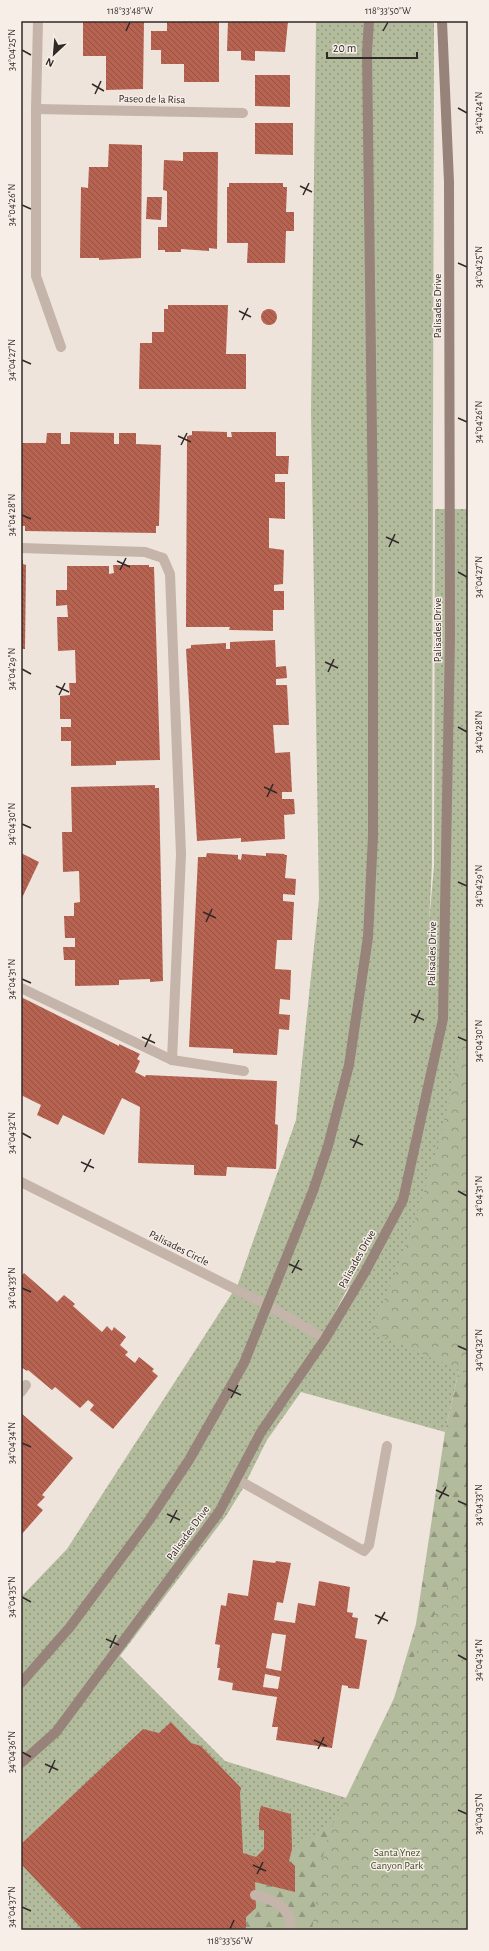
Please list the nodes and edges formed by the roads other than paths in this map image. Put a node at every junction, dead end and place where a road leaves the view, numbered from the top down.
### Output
1 (38, 21) edge
2 (369, 21) edge
3 (442, 21) edge
4 (36, 109) junction
5 (243, 113) dead end
6 (61, 347) dead end
7 (21, 548) edge
8 (21, 988) edge
9 (172, 1060) junction
10 (244, 1071) dead end
11 (21, 1182) edge
12 (267, 1305) junction
13 (325, 1339) junction
14 (387, 1446) dead end
15 (235, 1478) junction
16 (21, 1683) edge
17 (21, 1763) edge
18 (255, 1895) dead end
19 (290, 1930) edge

1 - 4 street
2 - 12 street
3 - 13 street, Palisades Drive
4 - 5 street, Paseo de la Risa
4 - 6 street
7 - 9 street
8 - 9 street
9 - 10 street
11 - 12 street, Palisades Circle
12 - 13 street, Palisades Circle
12 - 16 street
13 - 15 street, Palisades Drive
14 - 15 street
15 - 17 street, Palisades Drive
18 - 19 street

